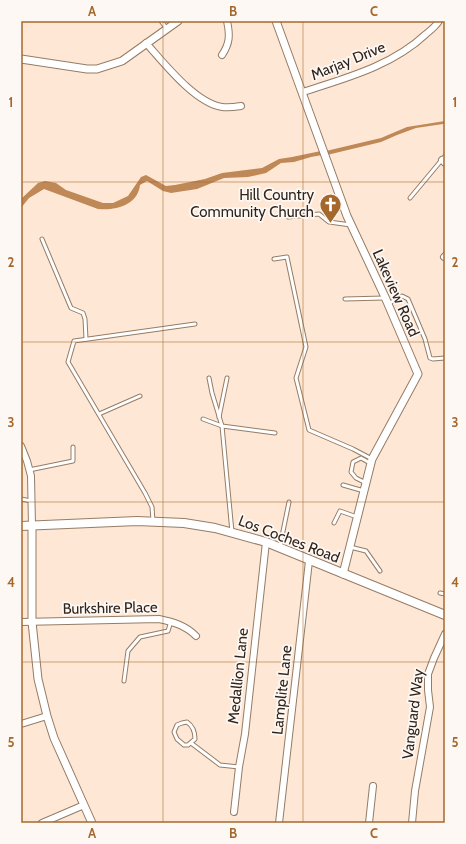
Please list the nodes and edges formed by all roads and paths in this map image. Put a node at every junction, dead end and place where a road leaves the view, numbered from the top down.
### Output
1 (161, 21) edge
2 (178, 21) edge
3 (227, 21) edge
4 (276, 21) edge
5 (439, 21) edge
6 (167, 28) junction
7 (146, 43) junction
8 (222, 55) dead end
9 (21, 59) edge
10 (303, 92) junction
11 (240, 106) dead end
12 (444, 159) edge
13 (410, 198) dead end
14 (288, 217) dead end
15 (351, 225) junction
16 (42, 239) dead end
17 (274, 259) dead end
18 (345, 299) dead end
19 (387, 301) junction
20 (195, 324) dead end
21 (86, 339) junction
22 (445, 358) edge
23 (209, 378) dead end
24 (227, 378) dead end
25 (140, 396) dead end
26 (98, 414) junction
27 (219, 417) junction
28 (203, 419) dead end
29 (222, 426) junction
30 (274, 433) dead end
31 (21, 446) edge
32 (73, 447) dead end
33 (371, 461) junction
34 (29, 470) junction
35 (366, 483) junction
36 (344, 485) dead end
37 (364, 491) junction
38 (21, 499) edge
39 (31, 501) junction
40 (289, 502) dead end
41 (357, 516) junction
42 (153, 522) junction
43 (334, 523) dead end
44 (21, 526) edge
45 (32, 526) junction
46 (232, 532) junction
47 (266, 542) junction
48 (350, 547) junction
49 (280, 548) junction
50 (309, 561) junction
51 (380, 571) dead end
52 (343, 574) junction
53 (440, 593) dead end
54 (445, 594) edge
55 (445, 615) edge
56 (171, 621) junction
57 (21, 622) edge
58 (32, 622) junction
59 (445, 634) edge
60 (196, 636) dead end
61 (124, 681) dead end
62 (47, 716) junction
63 (21, 724) edge
64 (192, 743) junction
65 (239, 767) junction
66 (372, 786) dead end
67 (84, 805) junction
68 (234, 812) dead end
69 (42, 823) edge
70 (92, 823) edge
71 (279, 823) edge
72 (369, 823) edge
73 (412, 823) edge

1 - 6 lane
2 - 6 street
3 - 8 street
4 - 10 street, Lakeview Road
5 - 10 street, Marjay Drive
6 - 7 street
7 - 9 street
7 - 11 street
10 - 15 street, Lakeview Road
12 - 13 lane
14 - 15 lane
15 - 19 street, Lakeview Road
16 - 21 lane
17 - 33 lane
18 - 19 lane
19 - 22 lane
19 - 33 street, Lakeview Road
20 - 21 lane
21 - 26 lane
23 - 27 lane
24 - 27 lane
25 - 26 lane
26 - 42 lane
27 - 29 lane
28 - 29 lane
29 - 30 lane
29 - 46 lane
31 - 34 street
32 - 34 lane
33 - 35 street, Lakeview Road
33 - 35 lane
34 - 39 street
35 - 37 street, Lakeview Road
36 - 37 lane
37 - 41 street, Lakeview Road
38 - 39 lane
39 - 45 street
40 - 49 lane
41 - 43 lane
41 - 48 street, Lakeview Road
42 - 45 main road, Los Coches Road
42 - 46 main road, Los Coches Road
44 - 45 main road, Los Coches Road
45 - 58 street
46 - 47 main road, Los Coches Road
47 - 49 main road, Los Coches Road
47 - 65 street, Medallion Lane
48 - 51 lane
48 - 52 street, Lakeview Road
49 - 50 main road, Los Coches Road
50 - 52 main road, Los Coches Road
50 - 71 street, Lamplite Lane
52 - 55 main road, Los Coches Road
53 - 54 lane
56 - 58 street, Burkshire Place
56 - 60 street, Burkshire Place
56 - 61 lane
57 - 58 street, Burkshire Place
58 - 62 street
59 - 73 street, Vanguard Way
62 - 63 street
62 - 67 street
64 - 64 lane
64 - 65 lane
65 - 68 street, Medallion Lane
66 - 72 street
67 - 69 street
67 - 70 street

